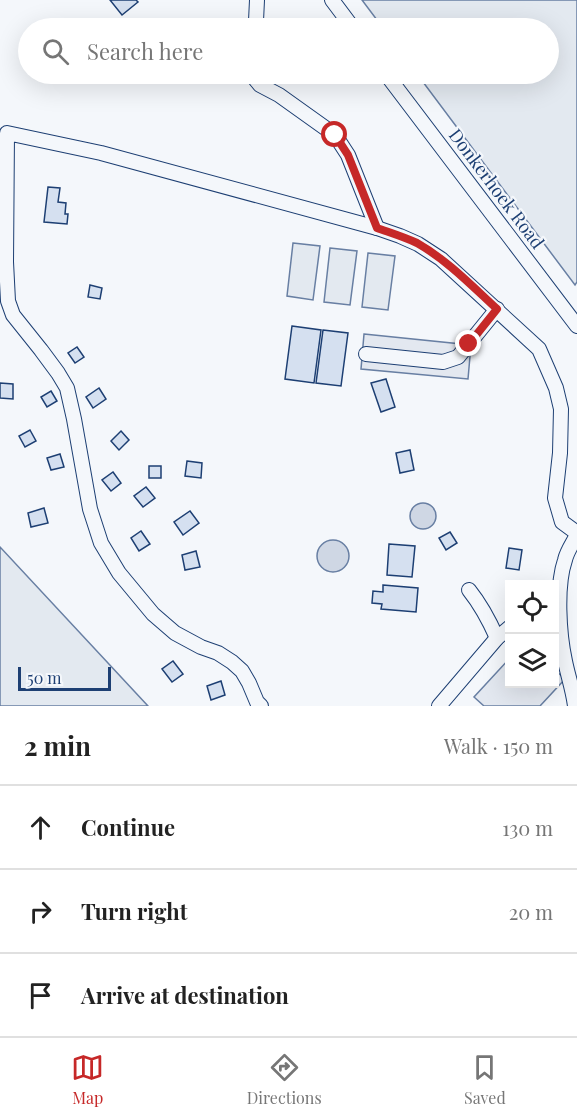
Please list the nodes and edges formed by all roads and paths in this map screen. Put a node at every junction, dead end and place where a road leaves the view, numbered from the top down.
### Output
1 (257, 0) edge
2 (332, 0) edge
3 (256, 18) edge
4 (346, 18) edge
5 (259, 84) edge
6 (395, 84) edge
7 (3, 132) edge
8 (377, 228) junction
9 (497, 309) junction
10 (577, 326) edge
11 (366, 354) dead end
12 (577, 534) edge
13 (469, 590) dead end
14 (559, 594) edge
15 (559, 621) edge
16 (505, 631) edge
17 (497, 638) junction
18 (261, 706) edge
19 (439, 706) edge
20 (575, 706) edge

1 - 3 street
2 - 4 street
5 - 8 street
6 - 10 street, Donkerhoek Road
7 - 8 street
7 - 18 street
8 - 9 street
9 - 11 street
9 - 12 street
12 - 14 street
13 - 17 street
15 - 20 street
16 - 17 street
17 - 19 street

